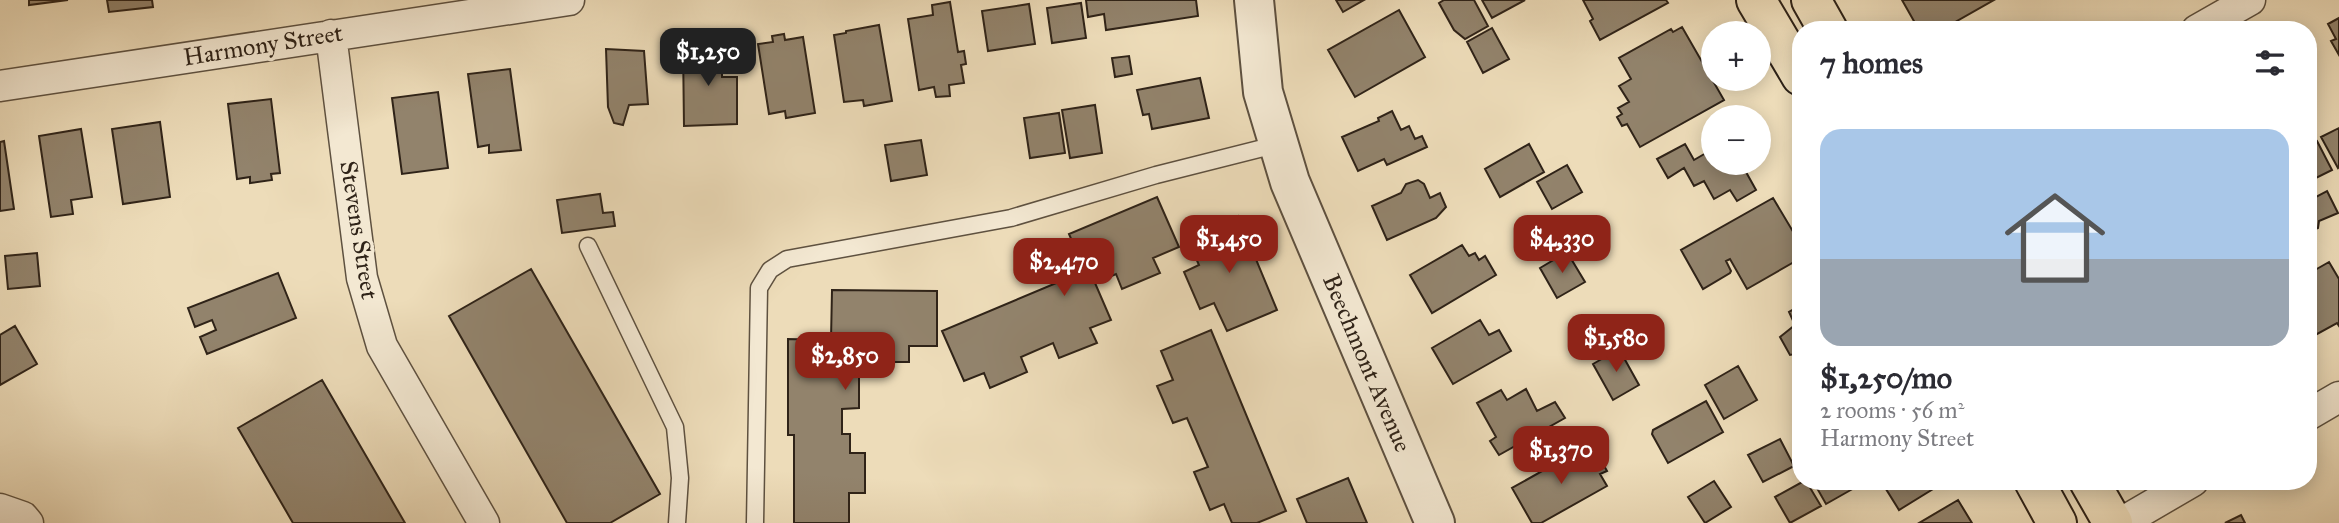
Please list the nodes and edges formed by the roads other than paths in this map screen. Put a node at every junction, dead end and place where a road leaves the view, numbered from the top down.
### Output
1 (569, 0) edge
2 (1254, 0) edge
3 (1756, 0) edge
4 (1811, 0) edge
5 (2250, 0) edge
6 (1823, 21) edge
7 (2213, 21) edge
8 (331, 35) junction
9 (1792, 61) edge
10 (0, 86) edge
11 (1279, 144) junction
12 (588, 246) dead end
13 (2339, 397) edge
14 (2317, 410) edge
15 (2039, 490) edge
16 (2094, 490) edge
17 (2178, 490) edge
18 (0, 509) edge
19 (29, 523) edge
20 (484, 523) edge
21 (677, 523) edge
22 (755, 523) edge
23 (1435, 523) edge
24 (2057, 523) edge
25 (2113, 523) edge
26 (2121, 523) edge

1 - 8 street, Harmony Street
2 - 11 street, Beechmont Avenue
3 - 9 main road
4 - 6 main road
5 - 7 street
8 - 10 street, Harmony Street
8 - 20 street, Stevens Street
11 - 22 lane
11 - 23 street, Beechmont Avenue
12 - 21 lane
13 - 14 street
15 - 24 main road
16 - 25 main road
17 - 26 street
18 - 19 street

